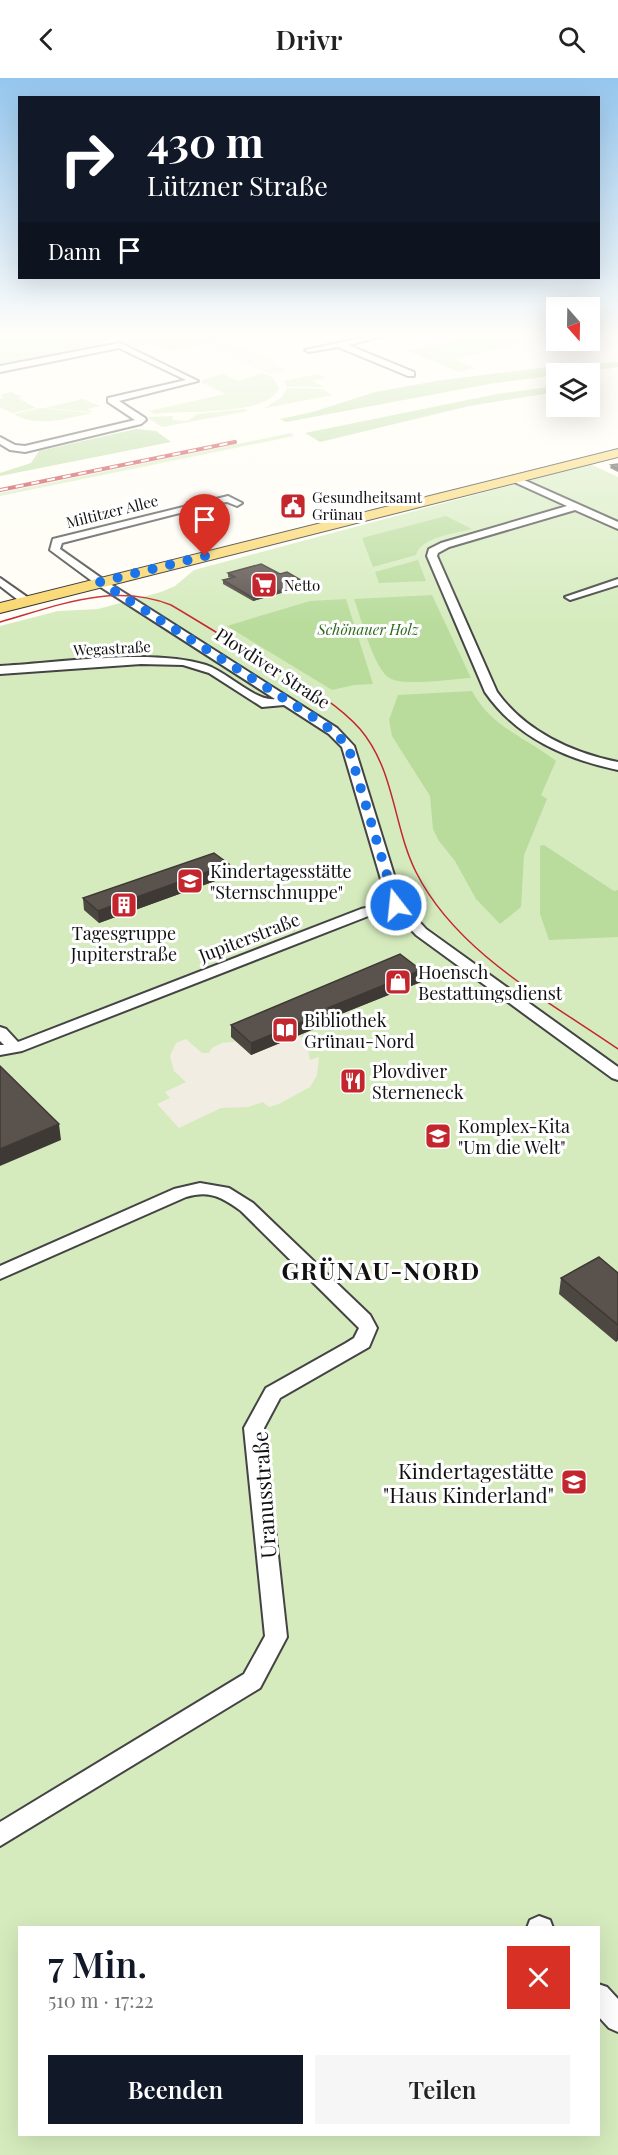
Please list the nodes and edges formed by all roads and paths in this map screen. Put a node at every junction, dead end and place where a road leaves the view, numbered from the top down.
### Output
1 (91, 433) edge
2 (0, 440) edge
3 (618, 453) edge
4 (515, 479) junction
5 (237, 503) dead end
6 (576, 507) junction
7 (618, 526) edge
8 (0, 581) edge
9 (100, 582) junction
10 (618, 582) edge
11 (570, 597) dead end
12 (26, 601) junction
13 (0, 608) edge
14 (0, 670) edge
15 (286, 701) junction
16 (618, 766) edge
17 (396, 905) junction
18 (0, 1032) edge
19 (16, 1048) junction
20 (0, 1050) edge
21 (618, 1075) edge
22 (0, 1273) edge
23 (0, 1835) edge
24 (600, 1998) edge
25 (618, 2019) edge

1 - 2 street
3 - 4 main road
4 - 6 street
4 - 9 main road
5 - 9 street, Miltitzer Allee
6 - 7 street
6 - 16 street
8 - 12 street
9 - 12 main road
9 - 15 street, Plovdiver Straße
10 - 11 street
12 - 13 main road
14 - 15 street, Wegastraße
15 - 17 street, Plovdiver Straße
17 - 19 street, Jupiterstraße
17 - 21 street, Plovdiver Straße
18 - 19 street
19 - 20 street, Jupiterstraße
22 - 23 street, Uranusstraße
24 - 25 street

